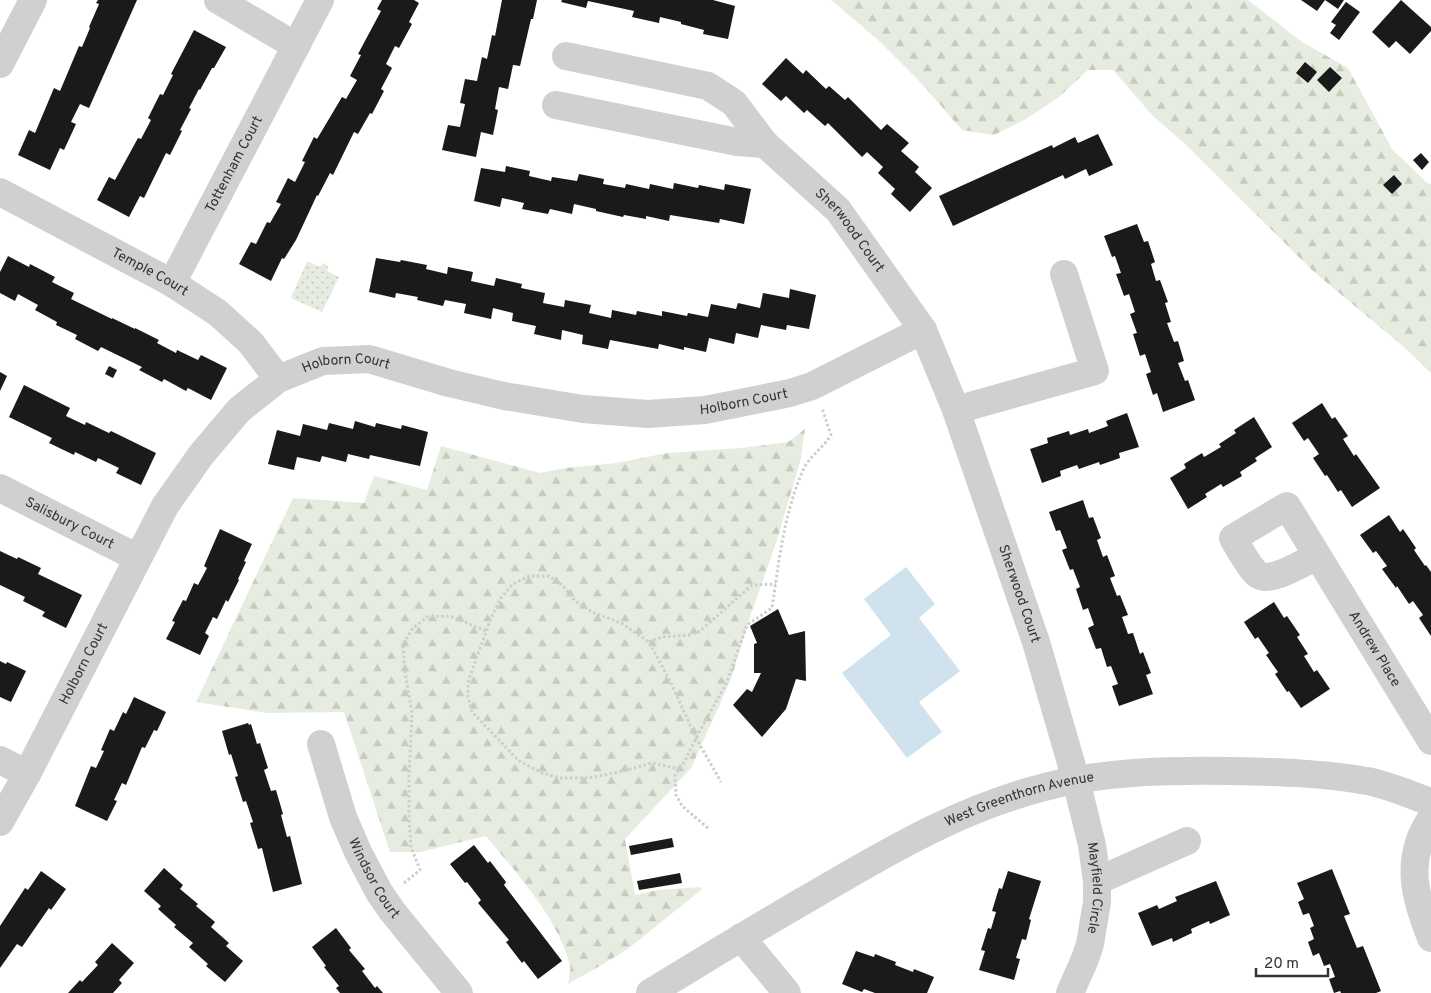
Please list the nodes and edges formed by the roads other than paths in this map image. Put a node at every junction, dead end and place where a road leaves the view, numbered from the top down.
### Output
1 (33, 0) edge
2 (218, 0) edge
3 (320, 0) edge
4 (296, 46) junction
5 (566, 56) dead end
6 (0, 64) edge
7 (556, 105) dead end
8 (764, 144) junction
9 (0, 192) edge
10 (1064, 274) dead end
11 (172, 283) junction
12 (923, 330) junction
13 (278, 379) junction
14 (956, 410) junction
15 (0, 488) edge
16 (1317, 556) dead end
17 (138, 558) junction
18 (1431, 741) edge
19 (321, 744) dead end
20 (0, 760) edge
21 (27, 774) junction
22 (1076, 780) junction
23 (1431, 802) edge
24 (1431, 818) edge
25 (0, 822) edge
26 (1187, 841) dead end
27 (1097, 881) junction
28 (741, 937) junction
29 (1431, 938) edge
30 (459, 993) edge
31 (650, 993) edge
32 (787, 993) edge
33 (1070, 993) edge

1 - 6 street
2 - 4 street
3 - 4 street, Tottenham Court
4 - 11 street, Tottenham Court
5 - 8 street, Sherwood Court
7 - 8 street
8 - 12 street, Sherwood Court
9 - 11 street, Temple Court
10 - 14 street
11 - 13 street, Temple Court
12 - 13 street, Holborn Court
12 - 14 street, Sherwood Court
13 - 17 street, Holborn Court
14 - 22 street, Sherwood Court
15 - 17 street, Salisbury Court
16 - 18 street, Andrew Place
17 - 21 street, Holborn Court
19 - 30 street, Windsor Court
20 - 21 street
21 - 25 street, Holborn Court
22 - 23 street, West Greenthorn Avenue
22 - 27 street, Mayfield Circle
22 - 28 street, West Greenthorn Avenue
24 - 29 street
26 - 27 street
27 - 33 street, Mayfield Circle
28 - 31 street, West Greenthorn Avenue
28 - 32 street

